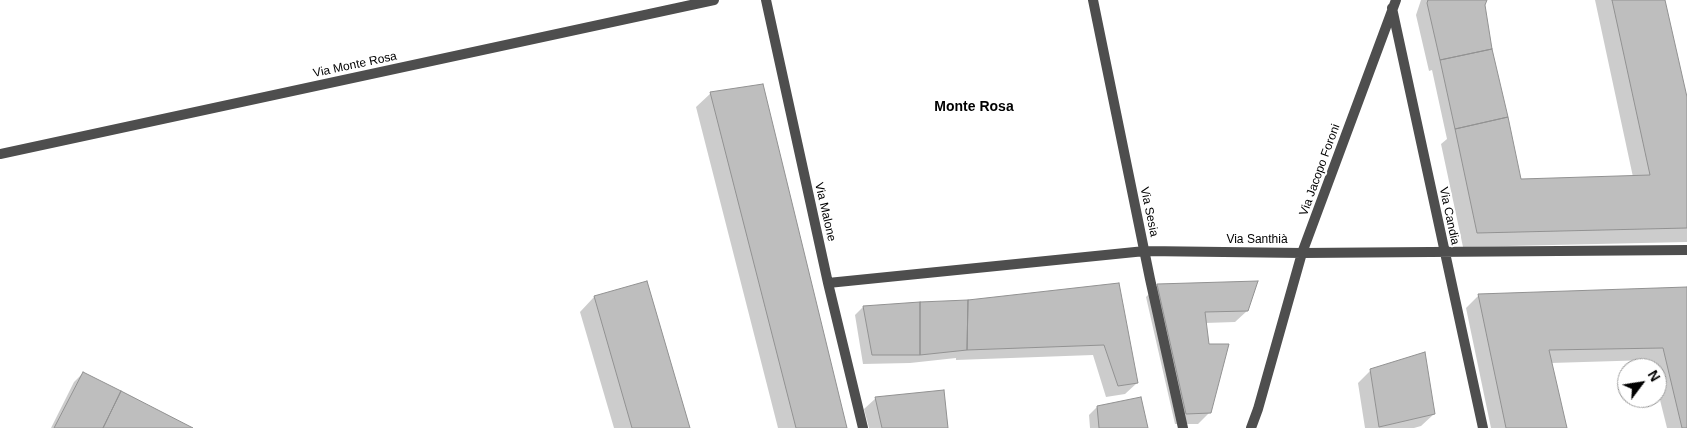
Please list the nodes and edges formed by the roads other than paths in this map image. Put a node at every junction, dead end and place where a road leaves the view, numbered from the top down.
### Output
1 (714, 0) edge
2 (766, 0) edge
3 (1093, 0) edge
4 (1393, 3) edge
5 (0, 154) edge
6 (1687, 250) edge
7 (1145, 252) junction
8 (1444, 252) junction
9 (1302, 253) junction
10 (828, 283) junction
11 (863, 428) edge
12 (1183, 428) edge
13 (1251, 428) edge
14 (1483, 428) edge

1 - 5 street, Via Monte Rosa
2 - 10 street, Via Malone
3 - 7 street, Via Sesia
4 - 8 street, Via Candia
4 - 9 street, Via Jacopo Foroni
6 - 8 street, Via Santhià
7 - 9 street, Via Santhià
7 - 10 street, Via Santhià
7 - 12 street, Via Sesia
8 - 9 street, Via Santhià
8 - 14 street, Via Candia
9 - 13 street, Via Jacopo Foroni
10 - 11 street, Via Malone

